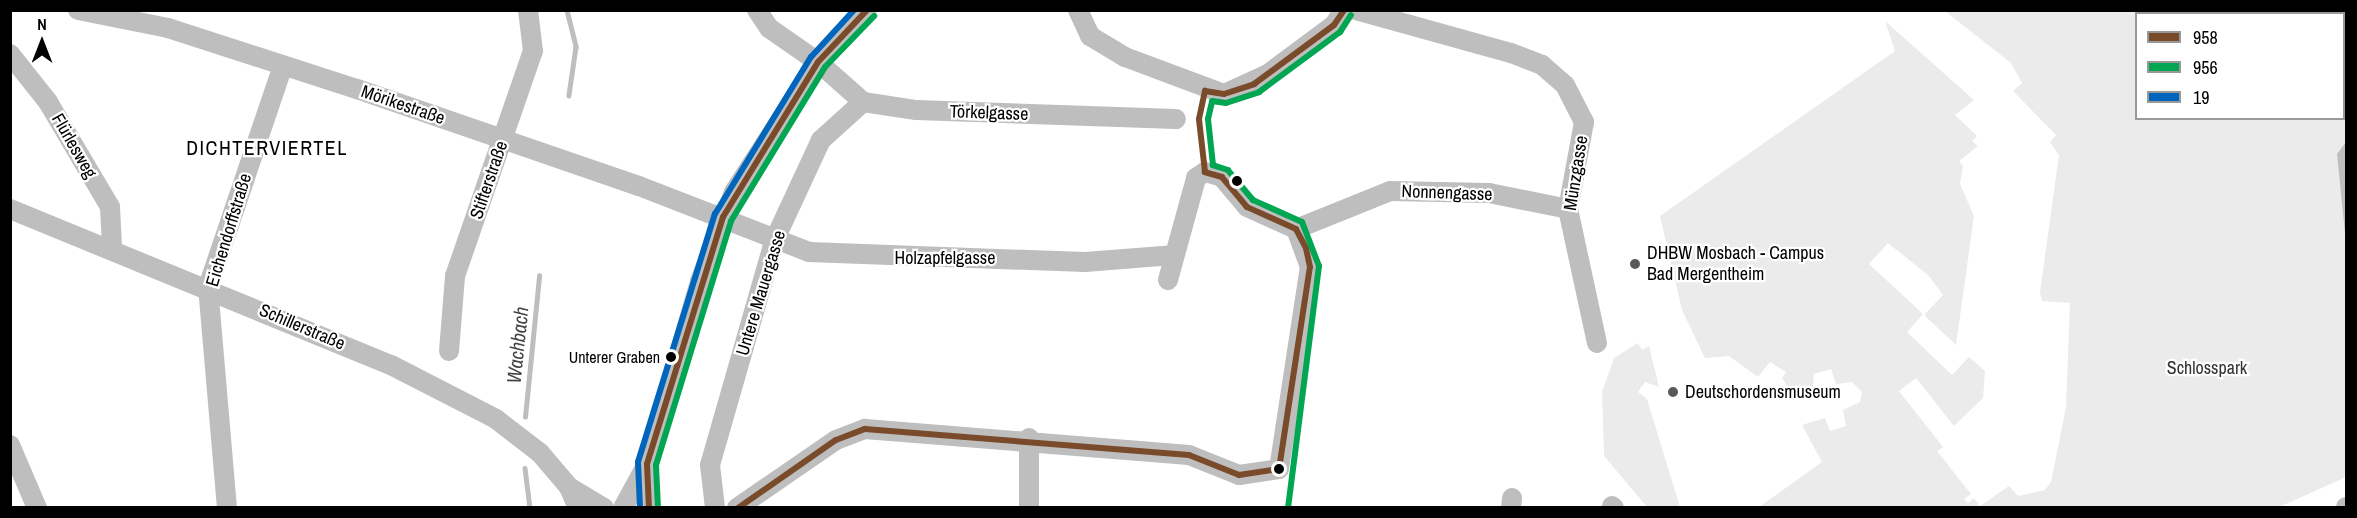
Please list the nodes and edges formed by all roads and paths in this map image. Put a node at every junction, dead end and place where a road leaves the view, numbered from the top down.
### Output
1 (78, 10) edge
2 (528, 10) edge
3 (757, 10) edge
4 (867, 10) edge
5 (1078, 10) edge
6 (1344, 10) edge
7 (1356, 10) edge
8 (10, 54) edge
9 (818, 62) junction
10 (283, 65) junction
11 (863, 102) junction
12 (1176, 119) dead end
13 (503, 139) junction
14 (10, 209) edge
15 (1568, 209) junction
16 (723, 217) junction
17 (1296, 229) junction
18 (775, 239) junction
19 (112, 247) junction
20 (1173, 255) junction
21 (1168, 280) dead end
22 (208, 287) junction
23 (1597, 343) dead end
24 (449, 351) dead end
25 (1029, 438) junction
26 (10, 445) edge
27 (647, 464) junction
28 (569, 487) junction
29 (37, 507) edge
30 (227, 507) edge
31 (578, 507) edge
32 (604, 507) edge
33 (623, 507) edge
34 (649, 507) edge
35 (715, 507) edge
36 (737, 507) edge
37 (1029, 507) edge

1 - 10 street, Mörikestraße
2 - 13 street, Stifterstraße
3 - 9 street
4 - 9 street
5 - 6 street
7 - 15 street, Münzgasse
8 - 19 street, Flürlesweg
9 - 11 street
9 - 16 street
10 - 13 street, Mörikestraße
10 - 22 street, Eichendorffstraße
11 - 12 street, Törkelgasse
11 - 18 street, Untere Mauergasse
13 - 16 street, Mörikestraße
13 - 24 street, Stifterstraße
14 - 19 street, Schillerstraße
15 - 17 street, Nonnengasse
15 - 23 street, Münzgasse
16 - 18 street, Holzapfelgasse
16 - 27 street
17 - 20 street
17 - 25 street
18 - 20 street, Holzapfelgasse
18 - 35 street, Untere Mauergasse
19 - 22 street, Schillerstraße
20 - 21 street
22 - 28 street, Schillerstraße
22 - 30 street, Eichendorffstraße
25 - 36 street
25 - 37 street
26 - 29 street
27 - 33 street
27 - 34 street
28 - 31 street, Schillerstraße
28 - 32 street, Schillerstraße

